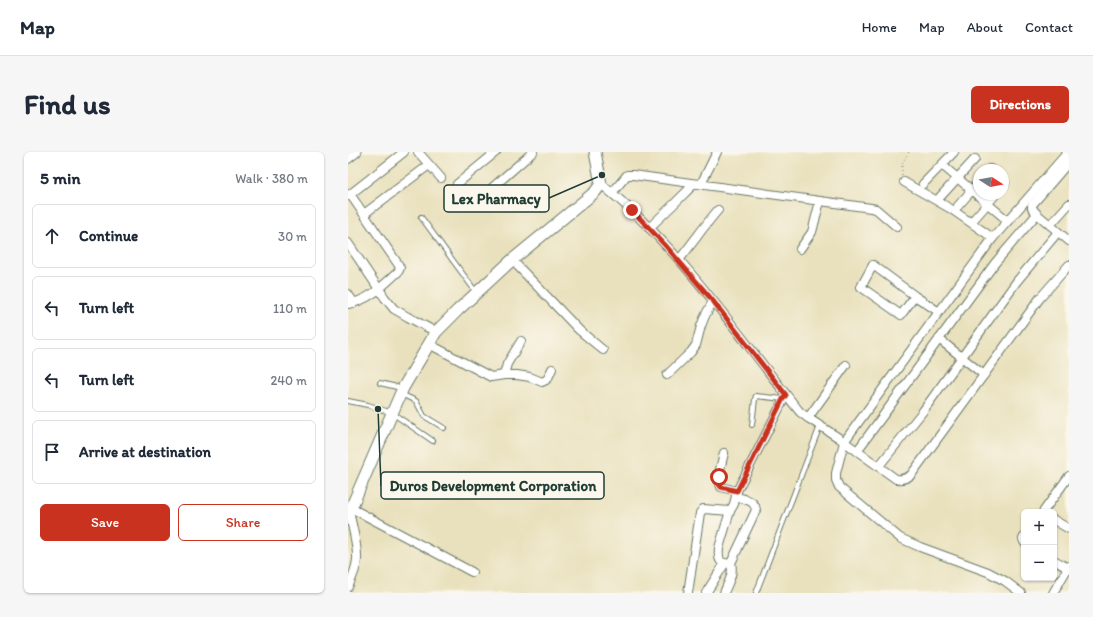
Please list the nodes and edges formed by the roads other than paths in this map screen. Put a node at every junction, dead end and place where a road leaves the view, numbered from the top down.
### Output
1 (403, 152) edge
2 (418, 152) edge
3 (496, 152) edge
4 (533, 152) edge
5 (594, 152) edge
6 (718, 152) edge
7 (954, 152) edge
8 (1068, 152) edge
9 (975, 159) dead end
10 (1069, 162) edge
11 (429, 165) junction
12 (942, 165) junction
13 (441, 178) dead end
14 (958, 178) junction
15 (904, 182) road end
16 (601, 184) junction
17 (698, 184) junction
18 (923, 184) dead end
19 (972, 190) junction
20 (612, 193) junction
21 (349, 195) edge
22 (940, 197) dead end
23 (991, 200) edge
24 (820, 201) junction
25 (988, 204) junction
26 (1069, 204) edge
27 (958, 206) dead end
28 (718, 210) dead end
29 (364, 214) junction
30 (1037, 214) junction
31 (421, 217) dead end
32 (974, 219) dead end
33 (1008, 221) junction
34 (1050, 225) junction
35 (896, 227) dead end
36 (649, 228) junction
37 (1058, 232) junction
38 (993, 238) junction
39 (1069, 241) edge
40 (348, 242) edge
41 (800, 249) dead end
42 (512, 260) junction
43 (679, 260) junction
44 (1069, 264) edge
45 (379, 288) junction
46 (477, 292) junction
47 (348, 294) edge
48 (915, 296) junction
49 (713, 301) junction
50 (351, 303) edge
51 (939, 312) junction
52 (436, 332) junction
53 (939, 339) junction
54 (520, 341) dead end
55 (429, 344) junction
56 (603, 350) dead end
57 (962, 357) junction
58 (846, 365) dead end
59 (552, 369) dead end
60 (504, 374) junction
61 (667, 375) dead end
62 (984, 375) junction
63 (380, 383) dead end
64 (402, 391) junction
65 (785, 397) junction
66 (348, 401) edge
67 (392, 413) junction
68 (808, 418) junction
69 (752, 425) dead end
70 (820, 426) junction
71 (444, 428) dead end
72 (433, 441) dead end
73 (844, 442) junction
74 (857, 451) junction
75 (724, 453) dead end
76 (879, 466) junction
77 (1069, 476) edge
78 (1066, 487) edge
79 (736, 494) junction
80 (1046, 509) edge
81 (730, 511) junction
82 (349, 513) edge
83 (1057, 522) edge
84 (1069, 529) edge
85 (1057, 562) edge
86 (728, 563) junction
87 (1068, 567) edge
88 (472, 572) dead end
89 (348, 587) edge
90 (690, 593) edge
91 (706, 593) edge
92 (724, 593) edge
93 (756, 593) edge
94 (1021, 593) edge
95 (1053, 593) edge

1 - 21 street
2 - 11 street
3 - 4 street
5 - 16 street
6 - 17 street
7 - 12 street
8 - 33 street
9 - 14 street
10 - 30 street
11 - 13 street
11 - 29 street
12 - 14 street
12 - 18 street
14 - 19 street
14 - 22 street
15 - 38 street
16 - 20 street
16 - 42 street
17 - 20 street
17 - 24 street
17 - 36 street
19 - 25 street
19 - 27 street
20 - 36 street
21 - 29 street
23 - 25 street
24 - 35 street
24 - 41 street
25 - 32 street
25 - 33 street
26 - 34 street
28 - 43 street
29 - 45 street
30 - 34 street
30 - 53 street
31 - 46 lane
33 - 38 street
34 - 37 street
36 - 43 street
37 - 39 street
37 - 57 street
38 - 51 street
40 - 45 street
42 - 46 street
42 - 56 street
43 - 49 street
44 - 62 street
45 - 50 street
45 - 52 street
46 - 52 street
47 - 50 street
48 - 48 street
48 - 51 street
49 - 61 street
49 - 65 street
51 - 73 street
52 - 55 street
53 - 57 street
53 - 74 street
54 - 60 street
55 - 60 street
55 - 64 street
57 - 62 street
57 - 76 street
58 - 68 street
59 - 60 street
62 - 76 street
63 - 64 lane
64 - 67 street
64 - 71 lane
65 - 68 street
65 - 69 lane
65 - 79 street
66 - 67 lane
67 - 72 lane
67 - 82 street
68 - 70 street
70 - 73 street
70 - 93 lane
73 - 74 street
73 - 94 street
74 - 76 street
75 - 79 street
77 - 78 street
78 - 80 street
79 - 81 street
79 - 86 street
81 - 86 street
81 - 90 street
82 - 88 street
82 - 89 street
83 - 84 street
85 - 87 street
86 - 91 street
86 - 92 street
87 - 95 street

